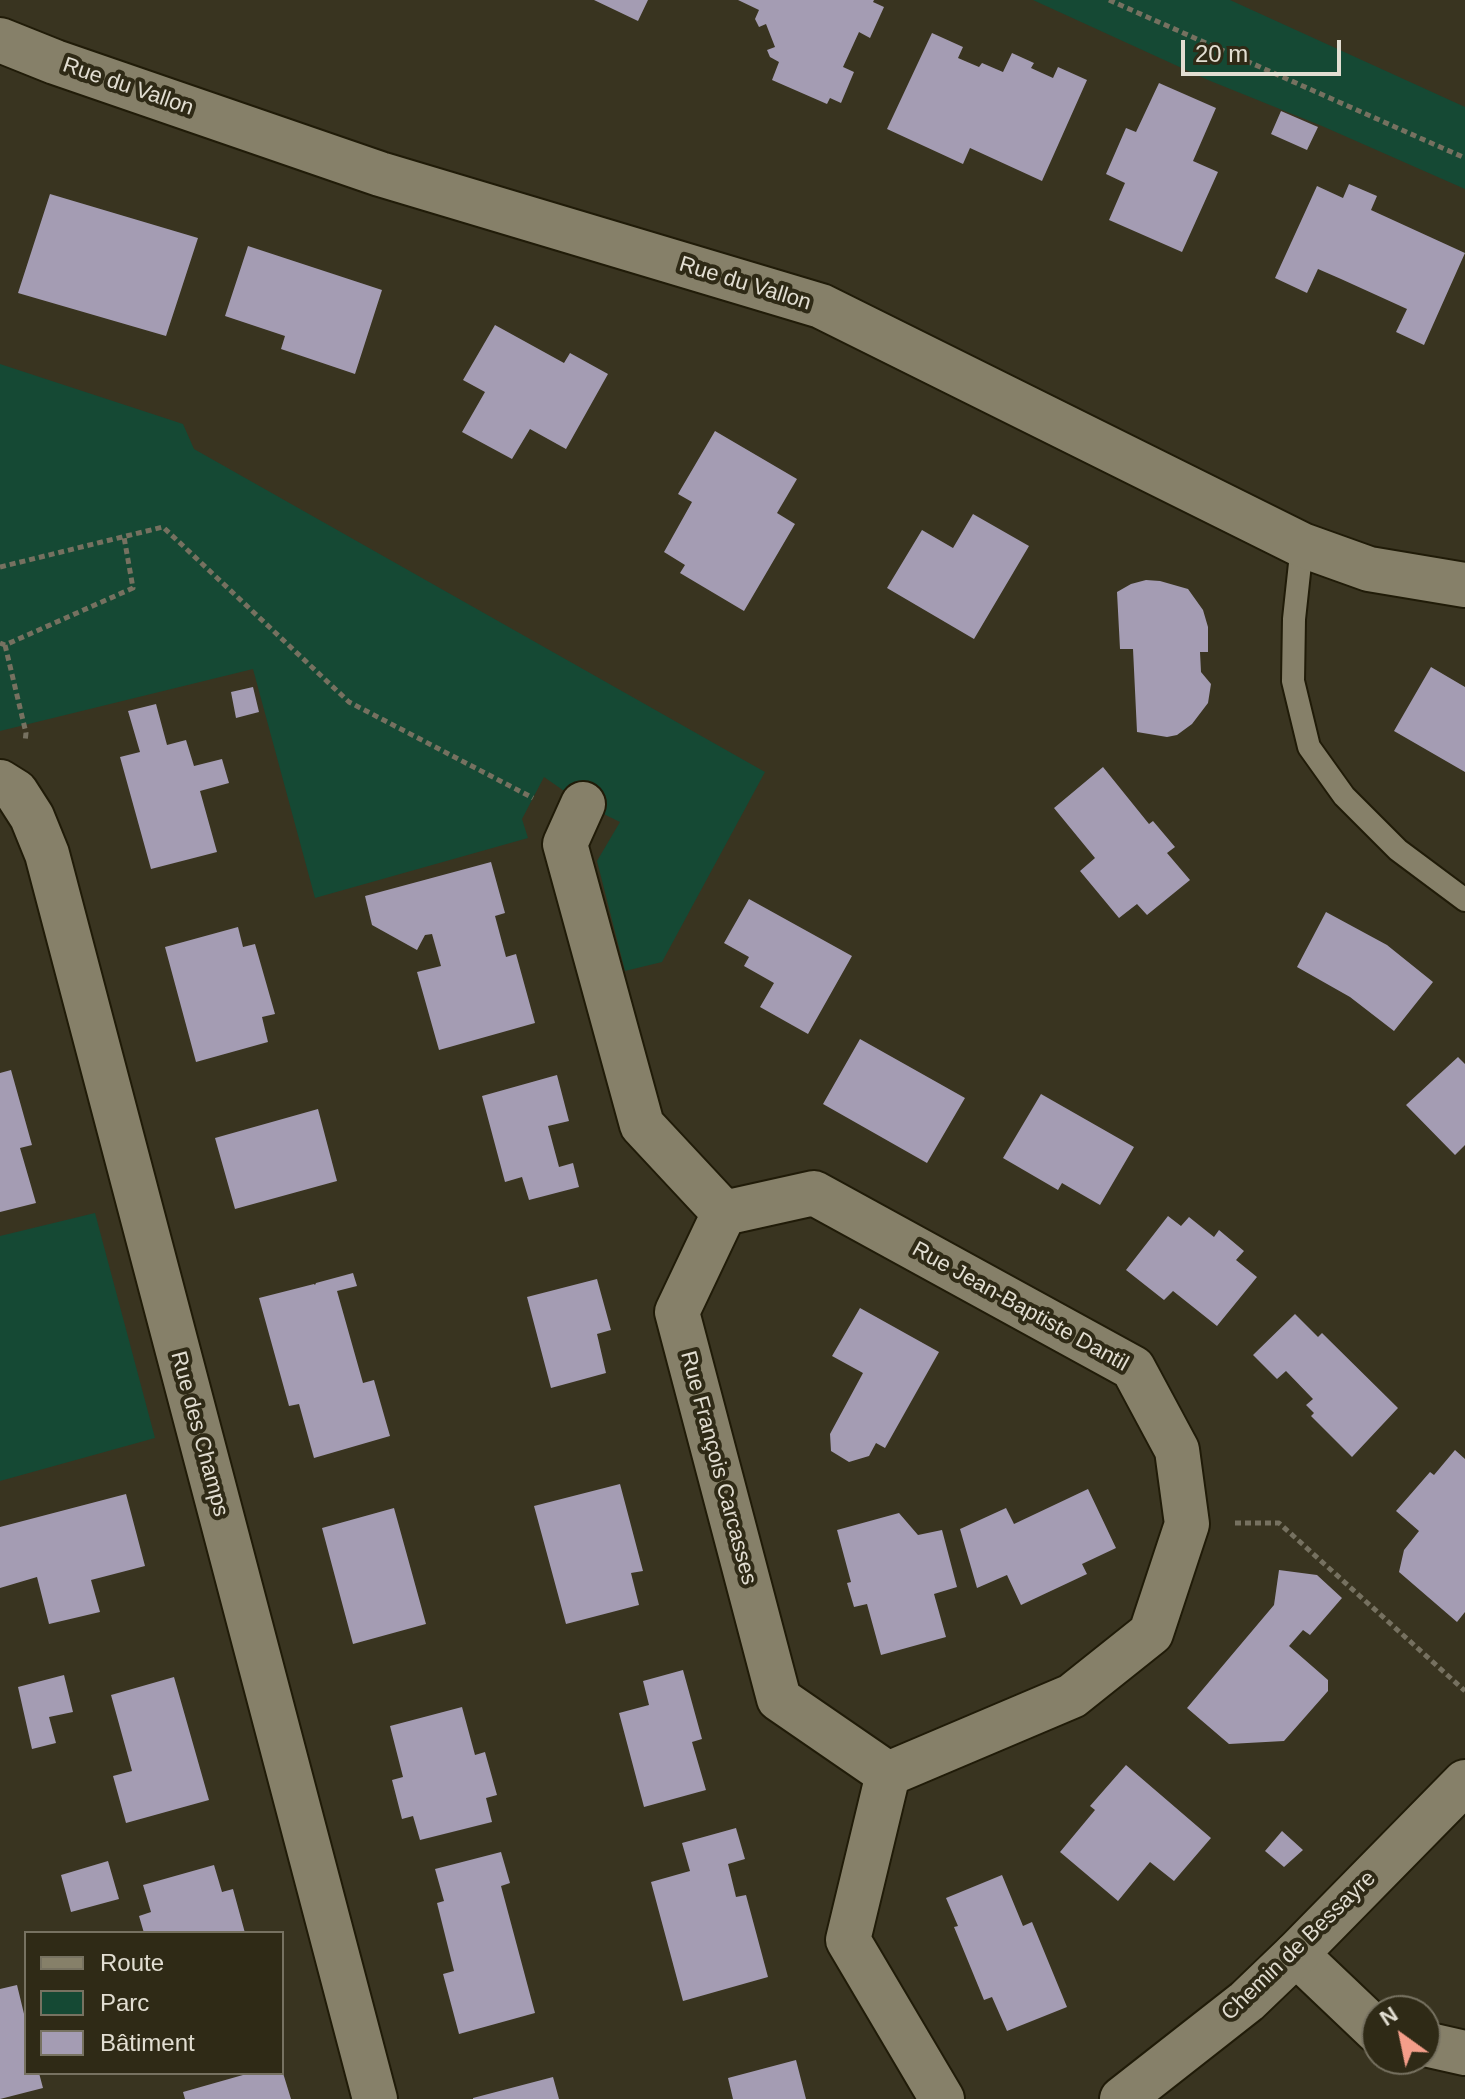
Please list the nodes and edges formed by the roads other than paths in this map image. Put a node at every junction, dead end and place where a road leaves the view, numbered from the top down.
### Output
1 (0, 40) edge
2 (1302, 545) junction
3 (1465, 585) edge
4 (8, 787) edge
5 (579, 812) road end
6 (1465, 900) edge
7 (724, 1213) junction
8 (888, 1774) junction
9 (1465, 1782) edge
10 (1296, 1954) junction
11 (1361, 2016) edge
12 (1441, 2048) edge
13 (1465, 2053) edge
14 (375, 2099) edge
15 (942, 2099) edge
16 (1122, 2099) edge

1 - 2 street, Rue du Vallon
2 - 3 street, Rue du Vallon
2 - 6 lane
4 - 14 street, Rue des Champs
5 - 7 street
7 - 8 street, Rue François Carcasses
7 - 8 street, Rue Jean-Baptiste Dantil
8 - 15 street
9 - 10 street, Chemin de Bessayre
10 - 11 street
10 - 16 street, Chemin de Bessayre
12 - 13 street

